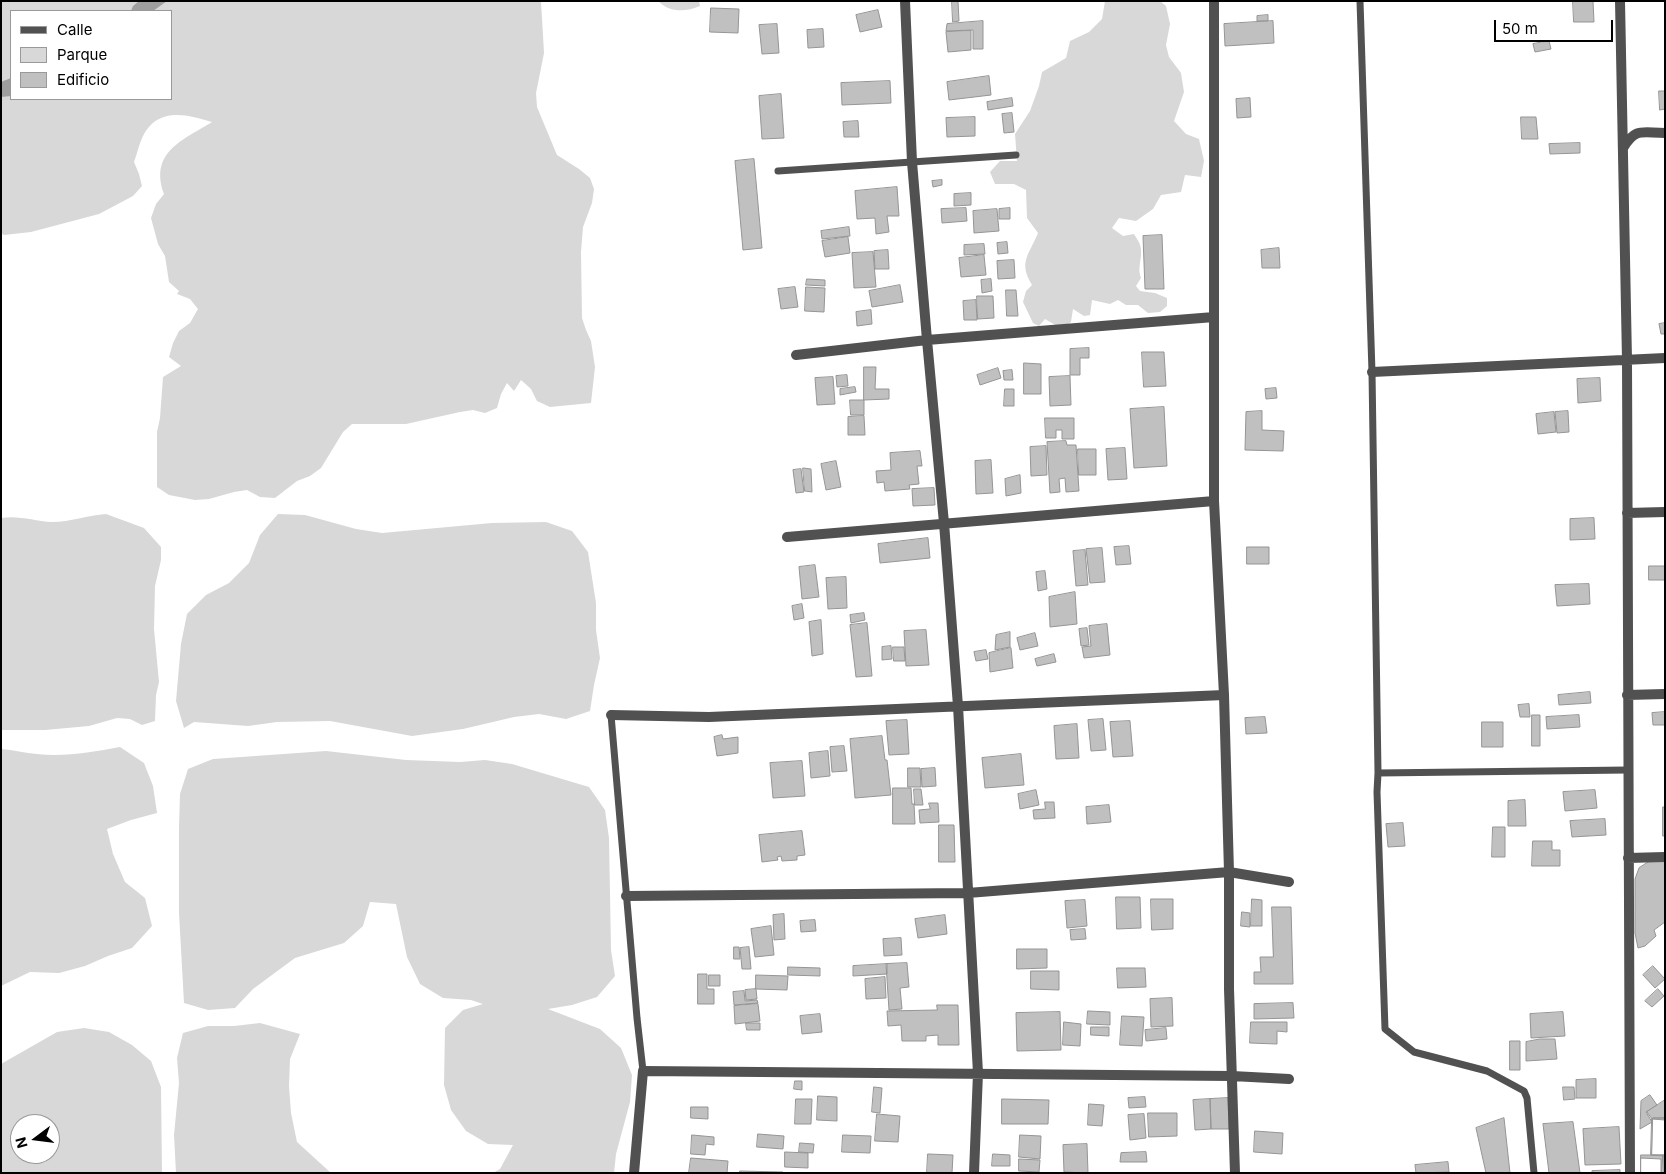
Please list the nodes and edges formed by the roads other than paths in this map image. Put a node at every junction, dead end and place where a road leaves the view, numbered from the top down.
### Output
1 (905, 1) edge
2 (1214, 1) edge
3 (1360, 1) edge
4 (1620, 1) edge
5 (1665, 133) edge
6 (1623, 149) junction
7 (1016, 155) dead end
8 (912, 162) junction
9 (778, 170) dead end
10 (1214, 317) junction
11 (927, 340) junction
12 (796, 355) dead end
13 (1665, 358) edge
14 (1626, 360) junction
15 (1372, 372) junction
16 (1214, 501) junction
17 (1665, 512) edge
18 (1627, 513) junction
19 (944, 523) junction
20 (787, 537) dead end
21 (1665, 694) edge
22 (1224, 695) junction
23 (1627, 695) junction
24 (958, 706) junction
25 (611, 715) joint
26 (1628, 770) junction
27 (1378, 773) junction
28 (1665, 857) edge
29 (1628, 858) junction
30 (1229, 872) junction
31 (1289, 882) dead end
32 (968, 893) junction
33 (626, 896) junction
34 (643, 1071) junction
35 (978, 1073) junction
36 (1232, 1076) junction
37 (1289, 1079) dead end
38 (634, 1173) edge
39 (974, 1173) edge
40 (1235, 1173) edge
41 (1534, 1173) edge
42 (1630, 1173) edge

1 - 8 street
2 - 10 street
3 - 15 lane
4 - 6 street
5 - 6 street
6 - 14 street
7 - 8 lane
8 - 9 lane
8 - 11 street
10 - 11 street
10 - 16 street
11 - 12 street
11 - 19 street
13 - 14 street
14 - 15 street
14 - 18 street
15 - 27 lane
16 - 19 street
16 - 22 street
17 - 18 street
18 - 23 street
19 - 20 street
19 - 24 street
21 - 23 street
22 - 24 street
22 - 30 street
23 - 26 street
24 - 25 street
24 - 32 street
25 - 33 lane
26 - 27 lane
26 - 29 street
27 - 41 lane
28 - 29 street
29 - 42 street
30 - 31 street
30 - 32 street
30 - 36 street
32 - 33 street
32 - 35 street
33 - 34 lane
34 - 35 street
34 - 38 street
35 - 36 street
35 - 39 street
36 - 37 street
36 - 40 street

